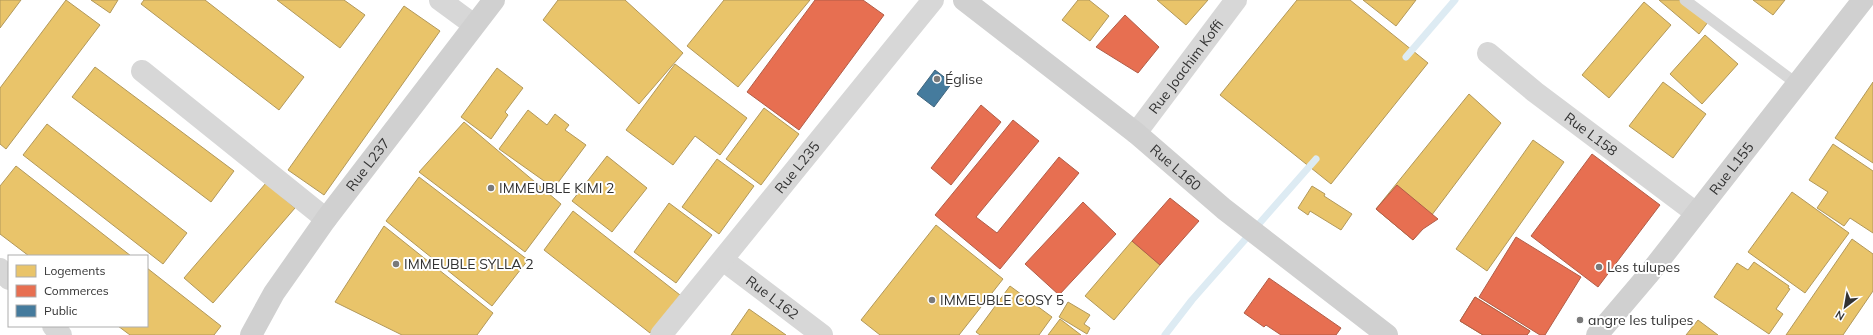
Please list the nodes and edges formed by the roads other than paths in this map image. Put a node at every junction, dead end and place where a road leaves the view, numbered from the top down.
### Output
1 (440, 0) edge
2 (494, 0) edge
3 (933, 0) edge
4 (964, 0) edge
5 (1236, 0) edge
6 (1685, 0) edge
7 (1863, 0) edge
8 (474, 25) junction
9 (1488, 54) dead end
10 (142, 71) dead end
11 (1797, 84) junction
12 (1136, 133) junction
13 (1696, 213) junction
14 (326, 220) junction
15 (723, 260) junction
16 (0, 269) edge
17 (8, 278) edge
18 (54, 327) edge
19 (61, 335) edge
20 (251, 335) edge
21 (661, 335) edge
22 (822, 335) edge
23 (1387, 335) edge
24 (1598, 335) edge

1 - 8 street
2 - 8 street, Rue L237
3 - 15 street, Rue L235
4 - 12 street, Rue L160
5 - 12 street, Rue Joachim Koffi
6 - 11 lane
7 - 11 street, Rue L155
8 - 14 street, Rue L237
9 - 13 street, Rue L158
10 - 14 street
11 - 13 street, Rue L155
12 - 23 street, Rue L160
13 - 24 street, Rue L155
14 - 20 street, Rue L237
15 - 21 street, Rue L235
15 - 22 street, Rue L162
16 - 17 street
18 - 19 street

